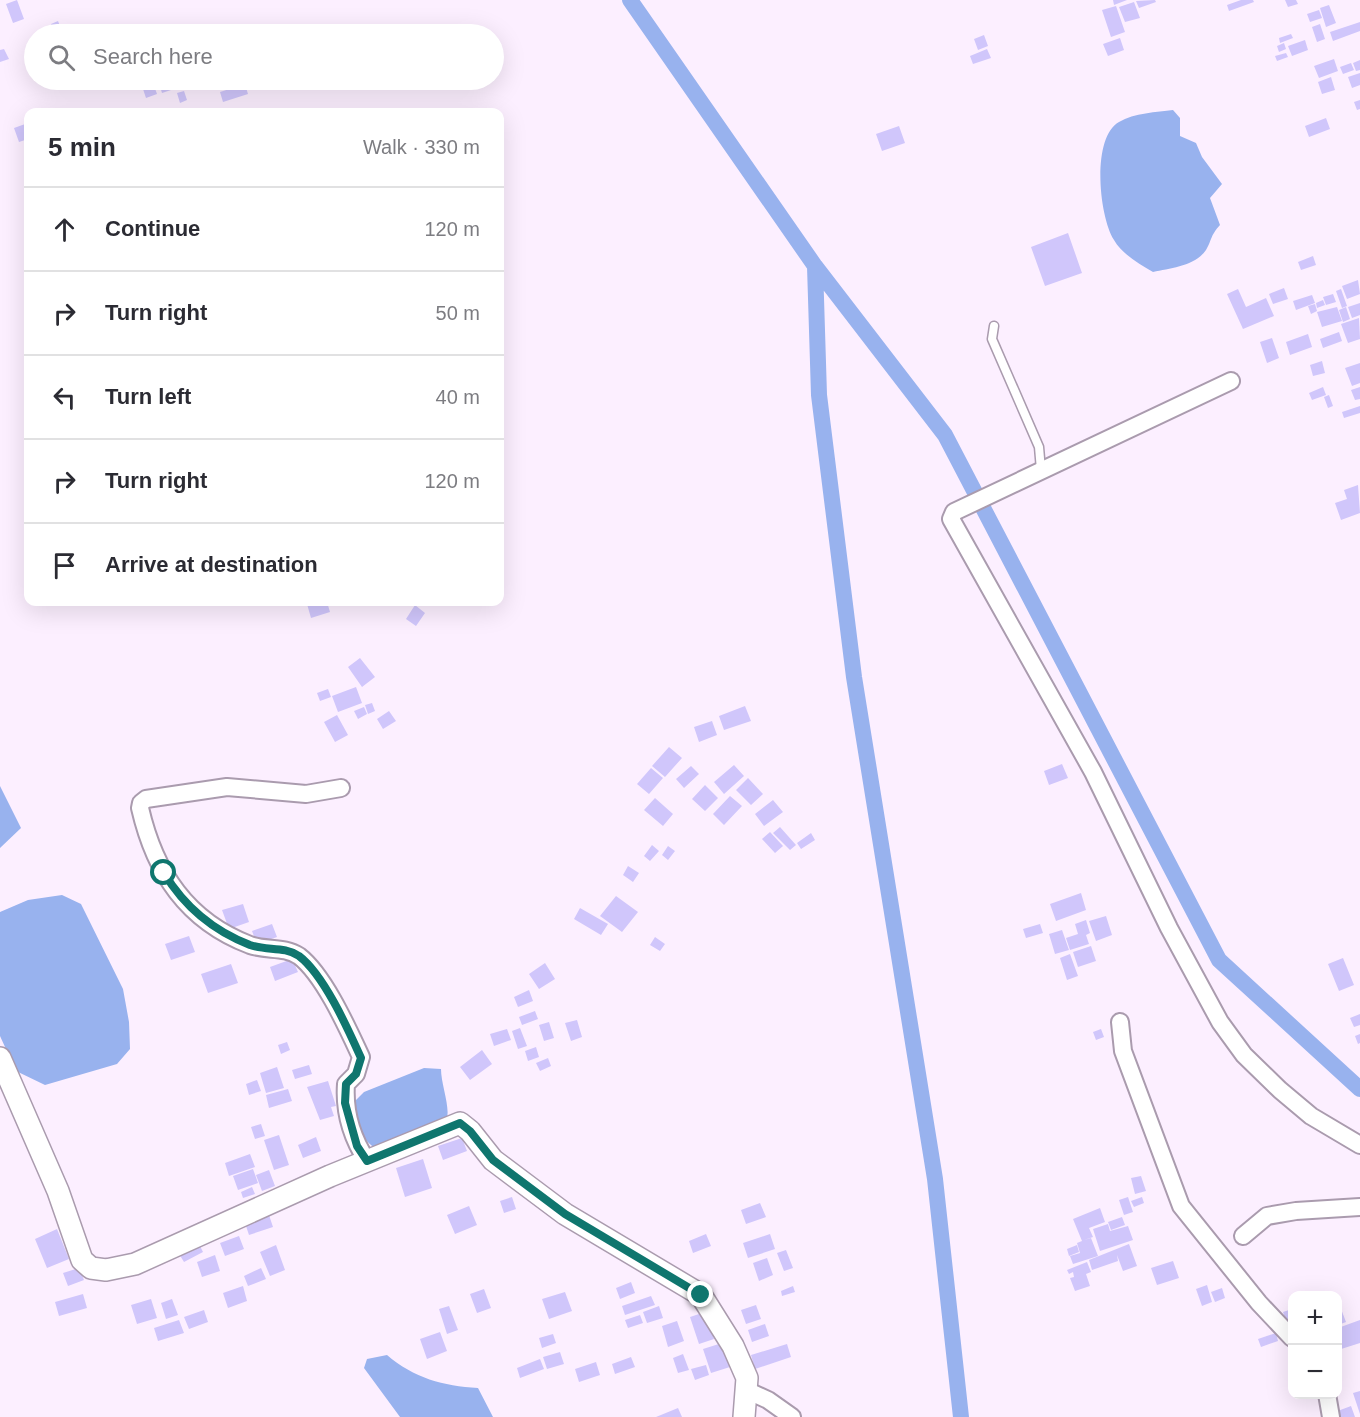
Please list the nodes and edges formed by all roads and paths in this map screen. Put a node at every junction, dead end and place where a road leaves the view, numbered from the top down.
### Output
1 (994, 326) dead end
2 (1231, 381) dead end
3 (1041, 470) junction
4 (341, 788) dead end
5 (1120, 1022) dead end
6 (0, 1058) edge
7 (1360, 1145) edge
8 (367, 1161) junction
9 (1360, 1206) edge
10 (1243, 1236) dead end
11 (1288, 1333) edge
12 (746, 1390) junction
13 (1328, 1399) edge
14 (744, 1417) edge
15 (792, 1417) edge
16 (1331, 1417) edge

1 - 3 lane
2 - 3 street
3 - 7 street
4 - 8 street
5 - 11 street
6 - 8 street
8 - 12 street
9 - 10 street
12 - 14 street
12 - 15 street
13 - 16 street

